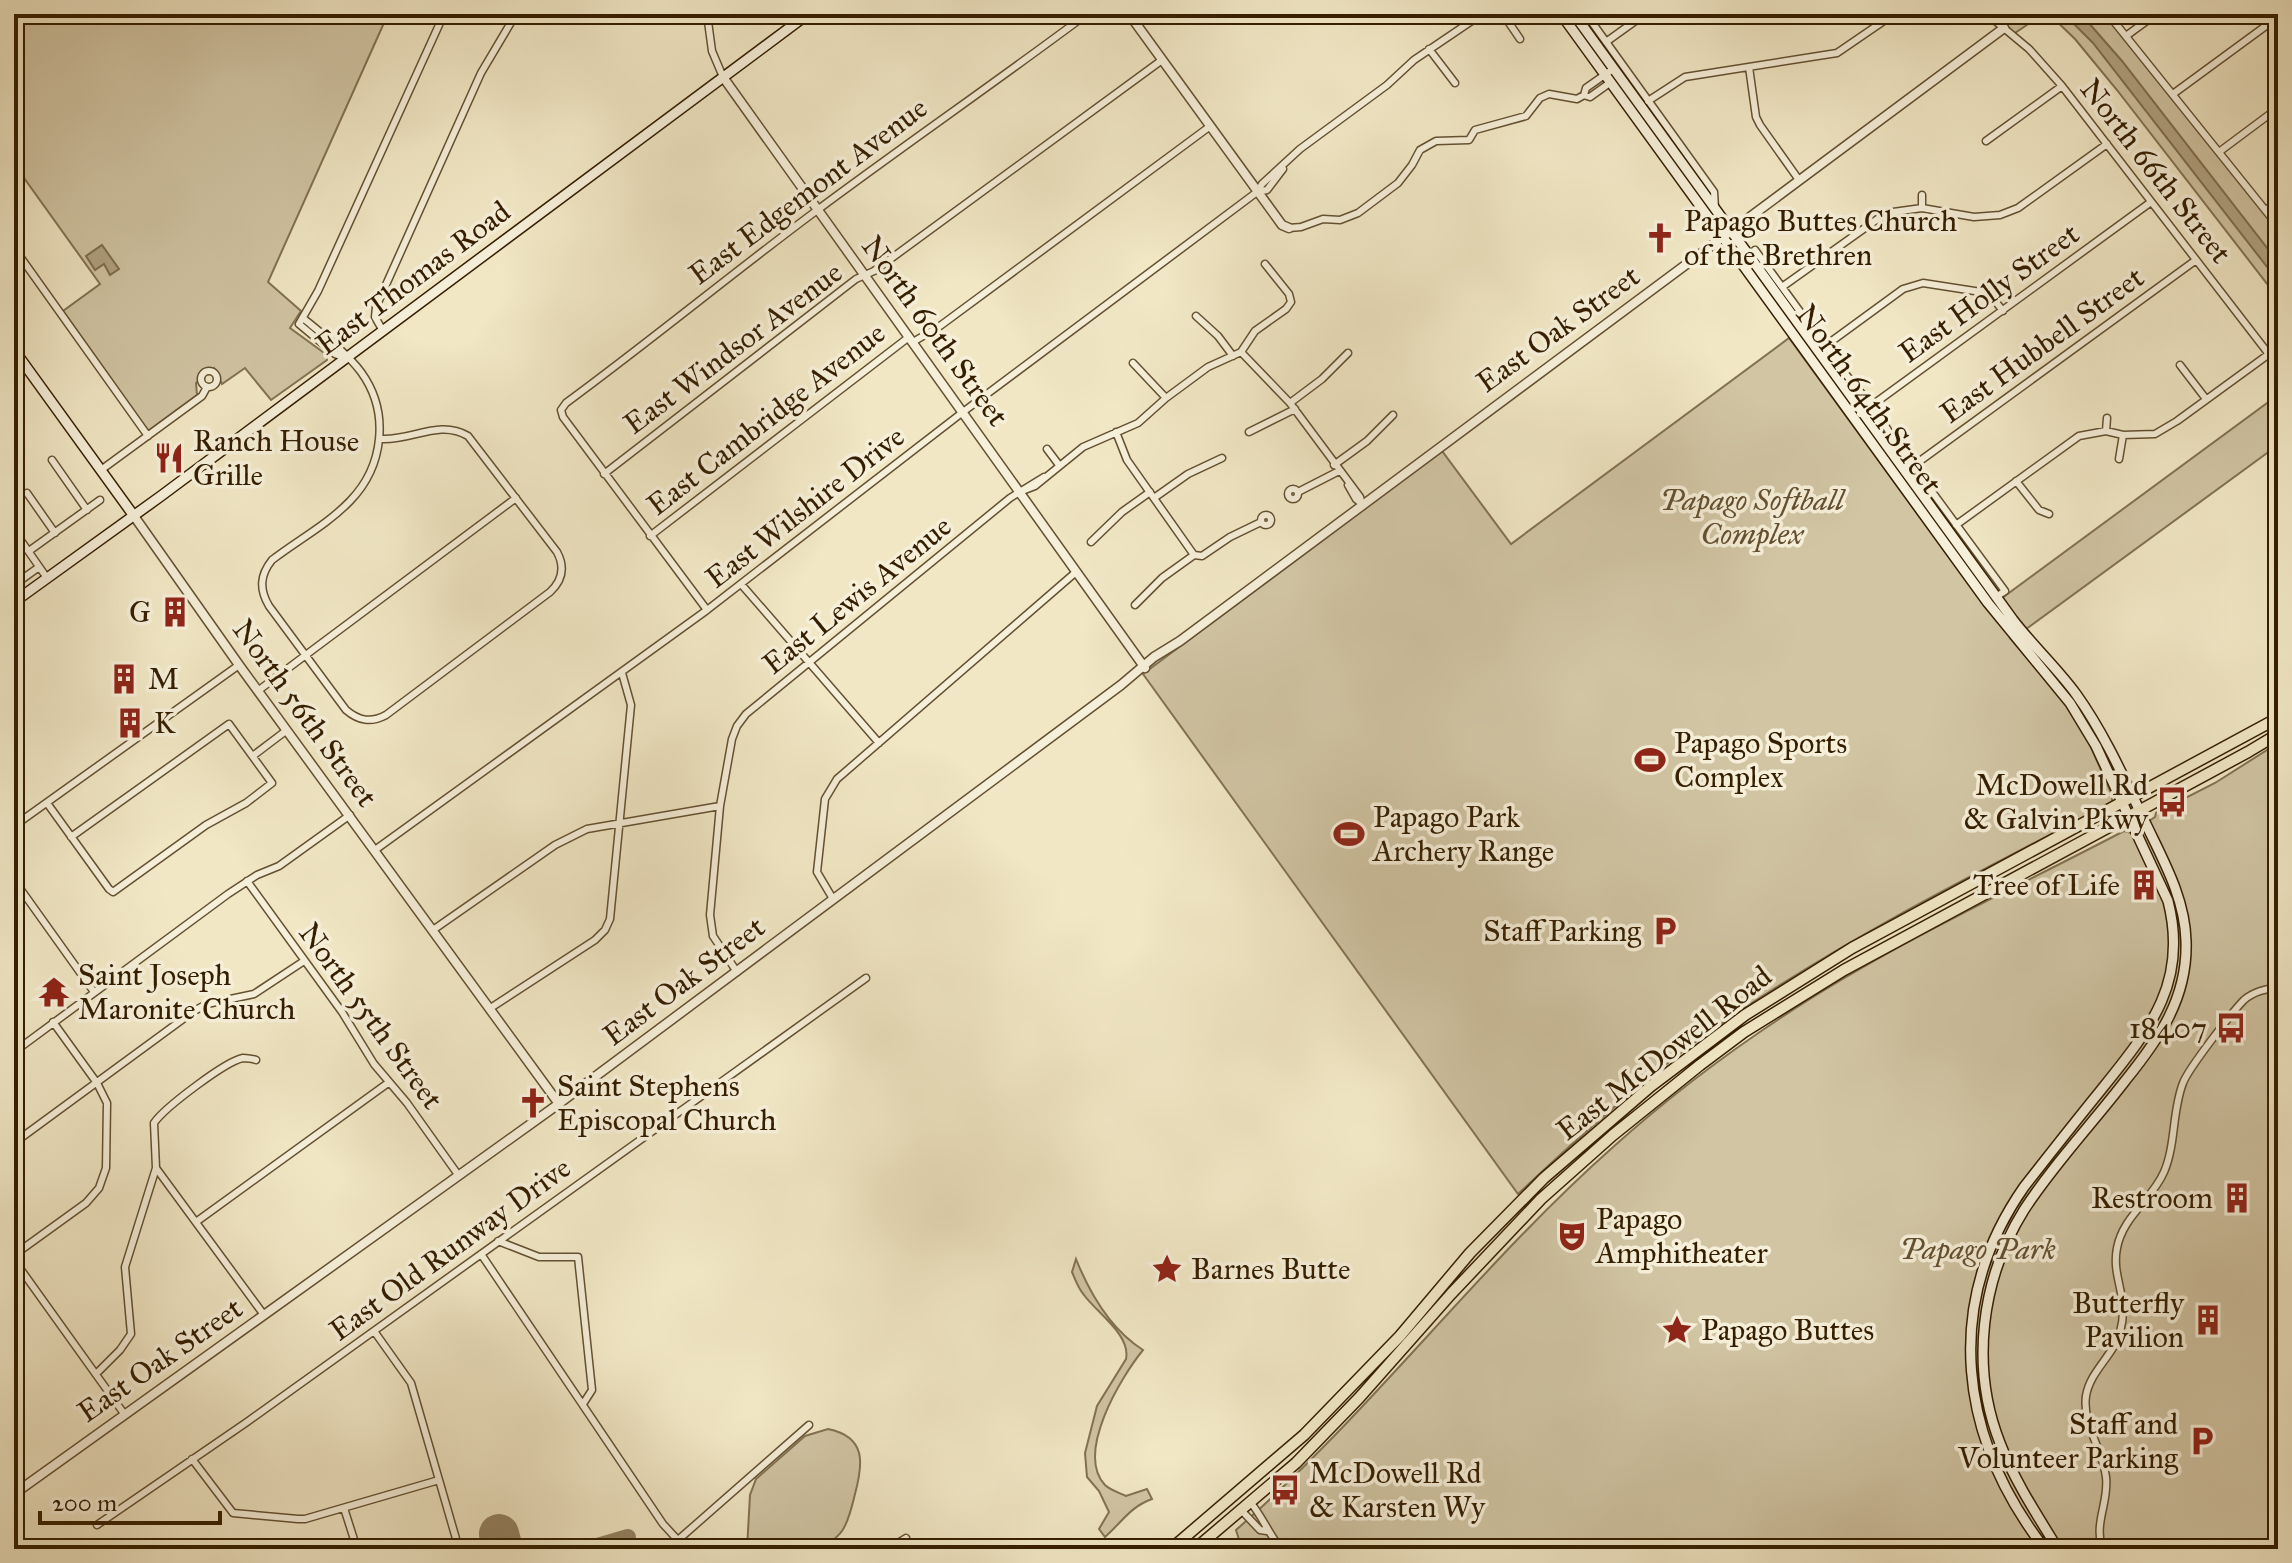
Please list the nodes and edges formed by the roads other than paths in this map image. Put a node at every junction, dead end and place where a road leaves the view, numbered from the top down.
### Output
1 (444, 14) edge
2 (516, 14) edge
3 (707, 14) edge
4 (808, 14) edge
5 (1087, 14) edge
6 (1129, 14) edge
7 (1482, 14) edge
8 (1503, 14) edge
9 (1561, 14) edge
10 (1574, 14) edge
11 (1586, 14) edge
12 (1645, 14) edge
13 (1894, 14) edge
14 (1987, 14) edge
15 (2108, 14) edge
16 (2156, 14) edge
17 (2278, 17) edge
18 (2004, 28) junction
19 (2126, 36) junction
20 (1520, 39) dead end
21 (1606, 42) junction
22 (1429, 49) junction
23 (1162, 60) junction
24 (1749, 67) junction
25 (1611, 75) junction
26 (723, 77) junction
27 (1455, 83) dead end
28 (2062, 86) junction
29 (2173, 94) junction
30 (1648, 101) junction
31 (2278, 108) edge
32 (1209, 127) junction
33 (1986, 141) dead end
34 (2107, 144) junction
35 (2219, 152) junction
36 (1799, 180) junction
37 (1257, 192) junction
38 (1922, 195) dead end
39 (2278, 201) edge
40 (2151, 202) junction
41 (1922, 208) junction
42 (818, 210) junction
43 (2266, 210) junction
44 (1715, 212) junction
45 (2278, 226) edge
46 (1289, 228) joint
47 (1726, 235) junction
48 (14, 248) edge
49 (1755, 250) dead end
50 (2196, 260) junction
51 (1265, 264) dead end
52 (865, 275) junction
53 (1782, 287) junction
54 (2003, 311) junction
55 (1196, 316) dead end
56 (383, 331) junction
57 (911, 339) junction
58 (1825, 346) junction
59 (14, 350) edge
60 (1241, 352) junction
61 (1348, 353) dead end
62 (2269, 354) junction
63 (1233, 356) junction
64 (345, 358) junction
65 (1133, 363) dead end
66 (2180, 365) dead end
67 (26, 366) junction
68 (2278, 366) edge
69 (14, 375) edge
70 (207, 387) dead end
71 (1166, 398) junction
72 (2206, 399) junction
73 (1872, 405) junction
74 (1293, 406) junction
75 (963, 412) junction
76 (1393, 415) dead end
77 (1858, 416) junction
78 (2107, 418) dead end
79 (2106, 431) junction
80 (1116, 432) junction
81 (1249, 432) dead end
82 (2123, 435) junction
83 (148, 436) junction
84 (381, 439) junction
85 (1047, 449) dead end
86 (1222, 458) dead end
87 (2119, 459) dead end
88 (52, 460) dead end
89 (1059, 465) junction
90 (1913, 466) junction
91 (1337, 468) junction
92 (101, 470) junction
93 (604, 474) junction
94 (2016, 481) junction
95 (1020, 492) junction
96 (1298, 492) dead end
97 (27, 493) dead end
98 (1152, 495) junction
99 (516, 498) junction
100 (100, 500) dead end
101 (1362, 504) junction
102 (87, 510) junction
103 (2049, 514) dead end
104 (134, 516) junction
105 (1261, 522) dead end
106 (1956, 525) junction
107 (15, 532) edge
108 (55, 533) junction
109 (650, 536) junction
110 (1091, 542) dead end
111 (29, 551) junction
112 (1194, 555) junction
113 (39, 567) junction
114 (1076, 572) junction
115 (47, 578) junction
116 (741, 584) junction
117 (14, 585) edge
118 (1996, 597) junction
119 (14, 602) edge
120 (1135, 605) dead end
121 (707, 610) junction
122 (305, 655) junction
123 (810, 662) junction
124 (239, 665) junction
125 (1145, 668) junction
126 (622, 673) junction
127 (2059, 680) junction
128 (259, 690) junction
129 (2278, 718) edge
130 (287, 730) junction
131 (2275, 735) edge
132 (879, 743) junction
133 (254, 755) junction
134 (2128, 801) junction
135 (47, 803) junction
136 (720, 806) junction
137 (2135, 814) junction
138 (350, 815) junction
139 (618, 823) junction
140 (14, 826) edge
141 (71, 837) junction
142 (375, 850) junction
143 (14, 880) edge
144 (247, 881) junction
145 (833, 899) junction
146 (433, 930) junction
147 (304, 961) junction
148 (737, 972) junction
149 (866, 978) dead end
150 (2278, 988) edge
151 (94, 992) junction
152 (489, 1009) junction
153 (53, 1022) junction
154 (14, 1052) edge
155 (256, 1060) dead end
156 (97, 1083) junction
157 (388, 1083) junction
158 (559, 1104) junction
159 (14, 1143) edge
160 (156, 1168) junction
161 (459, 1176) junction
162 (196, 1222) junction
163 (498, 1241) junction
164 (481, 1254) junction
165 (14, 1257) edge
166 (264, 1315) junction
167 (374, 1331) junction
168 (96, 1374) junction
169 (583, 1404) junction
170 (125, 1415) junction
171 (809, 1425) dead end
172 (1302, 1438) junction
173 (192, 1459) junction
174 (439, 1480) junction
175 (14, 1494) edge
176 (1251, 1503) junction
177 (344, 1508) junction
178 (1242, 1511) junction
179 (97, 1525) dead end
180 (1267, 1531) junction
181 (906, 1538) dead end
182 (678, 1540) junction
183 (357, 1549) edge
184 (459, 1549) edge
185 (686, 1549) edge
186 (888, 1549) edge
187 (1171, 1549) edge
188 (1195, 1549) edge
189 (1281, 1549) edge
190 (2045, 1549) edge
191 (2058, 1549) edge
192 (2102, 1549) edge

1 - 64 street
2 - 56 street
3 - 26 street, North 60th Street
4 - 26 main road, East Thomas Road
5 - 42 street, East Edgemont Avenue
6 - 23 street
7 - 22 street, East Wilshire Drive
8 - 20 street
9 - 25 main road, North 64th Street
10 - 25 main road, North 64th Street
11 - 21 street, North 64th Street
12 - 21 street
13 - 24 street
14 - 18 street, North 66th Street
15 - 19 street
16 - 19 street
17 - 29 street
18 - 28 street, North 66th Street
18 - 36 street, East Oak Street
19 - 29 street
21 - 30 street, North 64th Street
22 - 27 street
22 - 37 street, East Wilshire Drive
23 - 32 street
23 - 52 street, East Windsor Avenue
24 - 30 street
24 - 36 street
25 - 44 main road, North 64th Street
25 - 46 street
25 - 47 main road, North 64th Street
26 - 42 street, North 60th Street
26 - 56 main road, East Thomas Road
28 - 33 street
28 - 34 street, North 66th Street
29 - 35 street
30 - 44 street, North 64th Street
31 - 35 street
32 - 37 street
32 - 57 street, East Cambridge Avenue
34 - 40 street, North 66th Street
34 - 41 street
35 - 43 street
36 - 47 street, East Oak Street
37 - 46 street
37 - 75 street, East Wilshire Drive
38 - 41 street
39 - 43 street
40 - 50 street, North 66th Street
40 - 54 street, East Holly Street
41 - 53 street
42 - 52 street, North 60th Street
42 - 93 street, East Edgemont Avenue
43 - 45 street
44 - 47 main road, North 64th Street
47 - 77 main road, North 64th Street
47 - 101 street, East Oak Street
48 - 83 street
49 - 53 street, North 64th Street
50 - 62 street, North 66th Street
50 - 90 street, East Hubbell Street
51 - 60 street, East Lewis Avenue
52 - 57 street, North 60th Street
52 - 93 street, East Windsor Avenue
53 - 58 street, North 64th Street
54 - 58 street
54 - 73 street, East Holly Street
55 - 63 street
56 - 64 main road, East Thomas Road
57 - 75 street, North 60th Street
57 - 109 street, East Cambridge Avenue
58 - 73 street, North 64th Street
59 - 67 main road, North 56th Street
60 - 63 street, East Lewis Avenue
60 - 74 street
61 - 74 street
62 - 68 street, North 66th Street
62 - 72 street
63 - 71 street, East Lewis Avenue
64 - 84 street
64 - 104 main road, East Thomas Road
65 - 71 street
66 - 72 street
67 - 69 street
67 - 92 main road, North 56th Street
70 - 83 street
71 - 80 street, East Lewis Avenue
72 - 82 street
73 - 77 street, East Holly Street
73 - 90 street, North 64th Street
74 - 81 street
74 - 91 street
75 - 95 street, North 60th Street
75 - 116 street, East Wilshire Drive
76 - 91 street
77 - 118 main road, North 64th Street
77 - 127 main road, North 64th Street
78 - 79 street
79 - 82 street
79 - 94 street
80 - 89 street, East Lewis Avenue
80 - 98 street
82 - 87 street
83 - 92 street
84 - 99 street
84 - 122 street
85 - 89 street
86 - 98 street
88 - 102 street
89 - 95 street, East Lewis Avenue
90 - 106 street, North 64th Street
91 - 96 street
91 - 101 street
92 - 104 main road, North 56th Street
93 - 109 street
94 - 103 street
94 - 106 street
95 - 114 street, North 60th Street
95 - 123 street, East Lewis Avenue
97 - 108 street
98 - 110 street
98 - 112 street
99 - 122 street
99 - 122 street
100 - 102 street
101 - 125 street, East Oak Street
102 - 108 street
104 - 115 main road, East Thomas Road
104 - 124 street, North 56th Street
105 - 112 street
106 - 118 street, North 64th Street
107 - 111 street
108 - 111 street
109 - 121 street
111 - 113 street
112 - 120 street
113 - 115 street
113 - 117 street
114 - 125 street, North 60th Street
114 - 132 street
115 - 119 main road, East Thomas Road
116 - 121 street, East Wilshire Drive
116 - 123 street
118 - 127 main road, North 64th Street
121 - 126 street, East Wilshire Drive
122 - 128 street
123 - 132 street
123 - 136 street, East Lewis Avenue
124 - 128 street, North 56th Street
124 - 135 street
125 - 145 street, East Oak Street
126 - 139 street
126 - 142 street, East Wilshire Drive
127 - 134 main road, North 64th Street
128 - 130 street, North 56th Street
129 - 134 main road, East McDowell Road
130 - 133 street
130 - 138 street, North 56th Street
131 - 137 main road, East McDowell Road
132 - 145 street
133 - 141 street
133 - 141 street
134 - 137 main road, North 64th Street
134 - 172 main road, East McDowell Road
135 - 140 street
135 - 141 street
136 - 139 street
136 - 148 street
137 - 176 main road, East McDowell Road
137 - 190 main road
137 - 191 main road
138 - 142 street, North 56th Street
138 - 144 street
139 - 146 street
139 - 152 street
142 - 146 street, North 56th Street
143 - 151 street
144 - 147 street, North 55th Street
144 - 151 street
145 - 148 street, East Oak Street
146 - 152 street, North 56th Street
147 - 156 street
147 - 157 street, North 55th Street
148 - 158 street, East Oak Street
149 - 163 street, East Old Runway Drive
150 - 192 street
151 - 153 street
152 - 158 street, North 56th Street
153 - 154 street
153 - 156 street
155 - 160 street
156 - 159 street
156 - 165 street
157 - 161 street, North 55th Street
157 - 162 street
158 - 161 street, East Oak Street
160 - 162 street
160 - 168 street
161 - 166 street, East Oak Street
162 - 166 street
163 - 164 street, East Old Runway Drive
163 - 169 street
164 - 167 street, East Old Runway Drive
164 - 169 street
165 - 168 street
166 - 170 street, East Oak Street
167 - 173 street, East Old Runway Drive
167 - 174 street
168 - 170 street
169 - 182 street
170 - 175 street, East Oak Street
171 - 182 street
172 - 178 main road
172 - 187 main road, East McDowell Road
173 - 177 street
173 - 179 street, East Old Runway Drive
174 - 177 street
174 - 184 street
176 - 178 main road, East McDowell Road
176 - 180 street
177 - 183 street
178 - 180 street
178 - 188 main road, East McDowell Road
180 - 189 street
181 - 186 street
182 - 185 street

